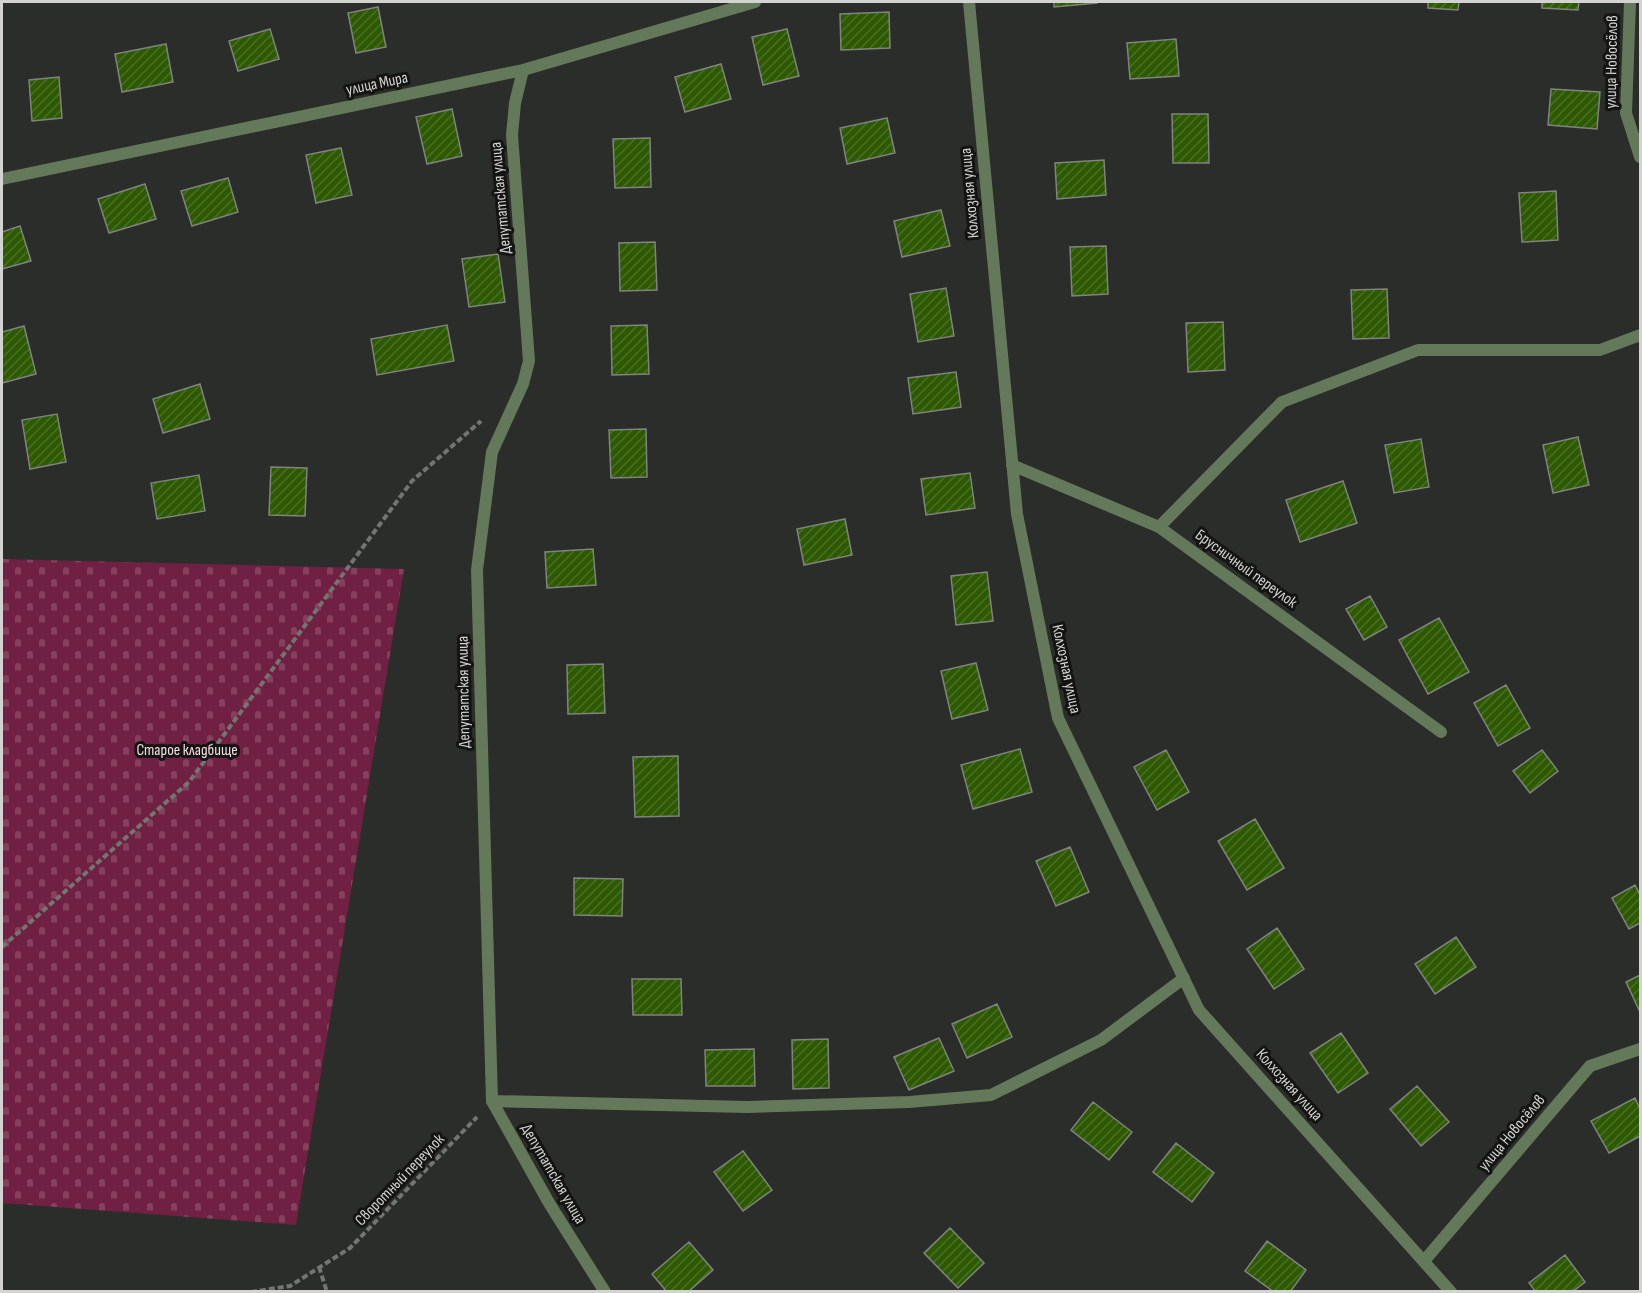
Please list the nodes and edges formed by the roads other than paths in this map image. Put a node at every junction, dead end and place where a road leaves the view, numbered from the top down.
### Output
1 (755, 2) edge
2 (969, 2) edge
3 (1630, 2) edge
4 (523, 70) junction
5 (1641, 157) edge
6 (2, 179) edge
7 (1641, 336) edge
8 (1012, 465) junction
9 (1159, 527) junction
10 (1441, 732) dead end
11 (1184, 978) junction
12 (1641, 1049) edge
13 (492, 1101) junction
14 (1424, 1261) junction
15 (606, 1292) edge
16 (1451, 1292) edge

1 - 4 street, улица Мира
2 - 8 street, Колхозная улица
3 - 5 street, улица Новосёлов
4 - 6 street, улица Мира
4 - 13 street, Депутатская улица
7 - 9 street
8 - 9 street, Брусничный переулок
8 - 11 street, Колхозная улица
9 - 10 street, Брусничный переулок
11 - 13 street
11 - 14 street, Колхозная улица
12 - 14 street, улица Новосёлов
13 - 15 street, Депутатская улица
14 - 16 street, Колхозная улица

